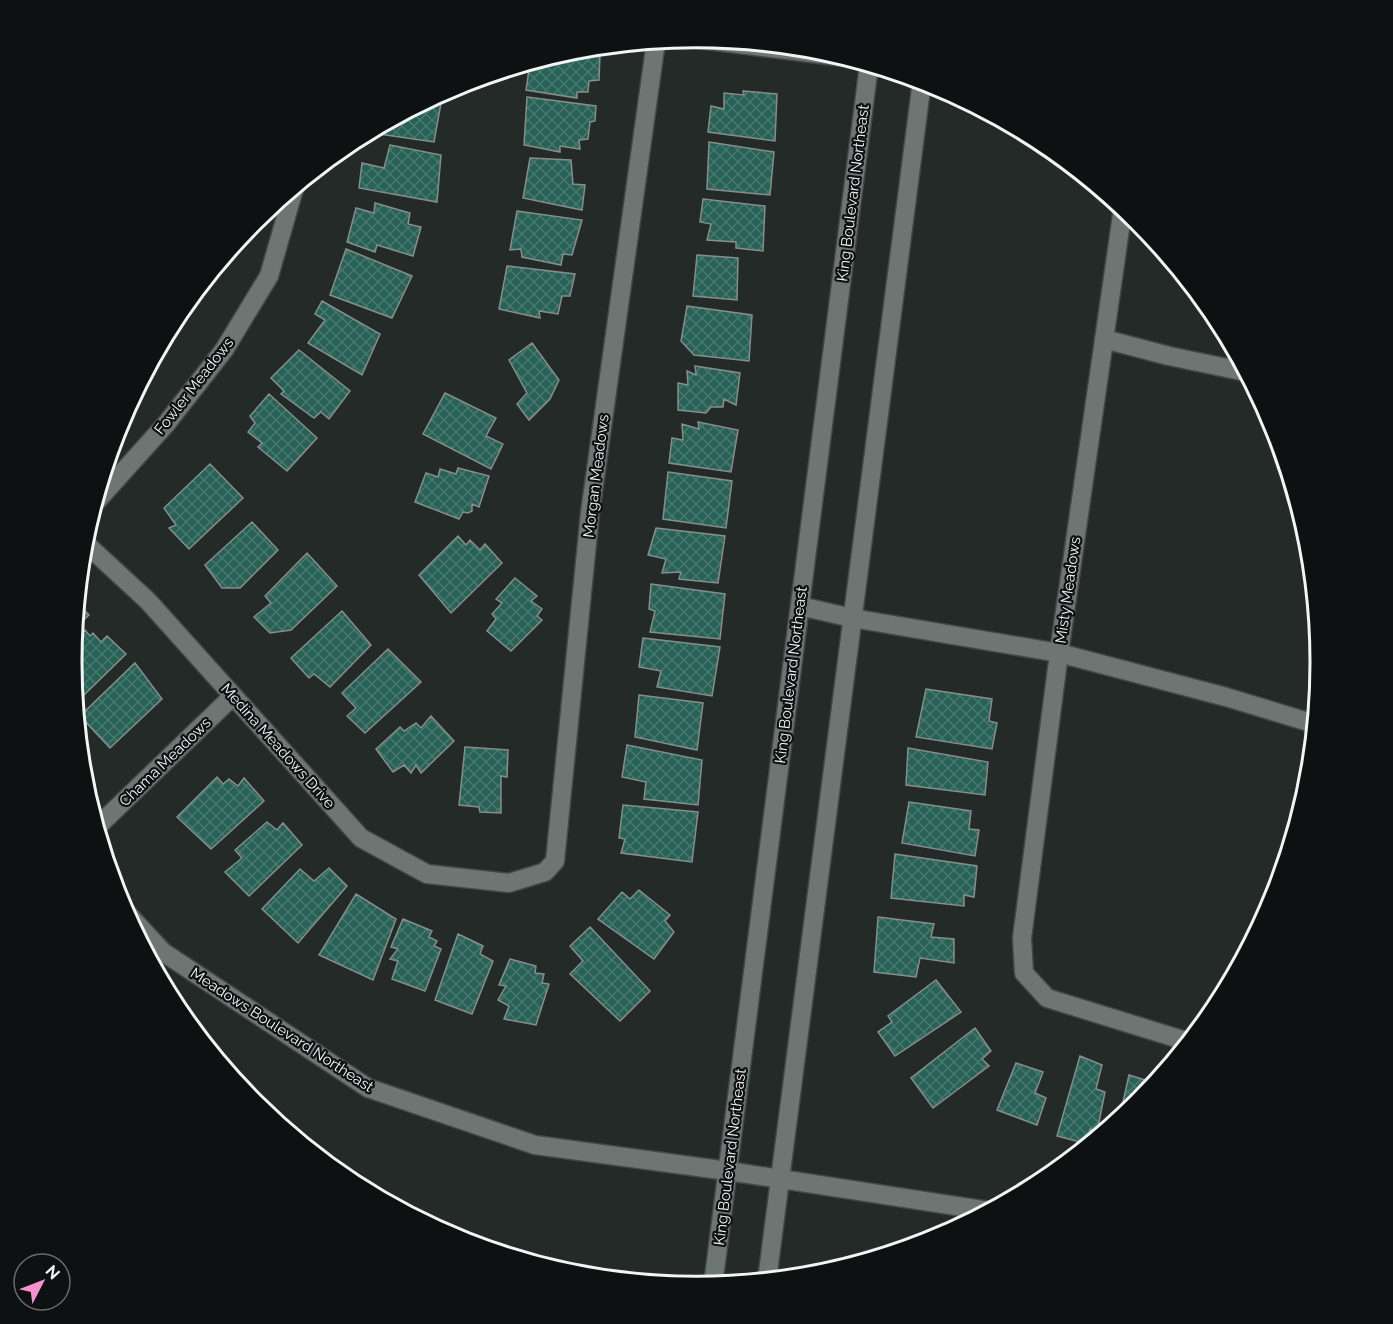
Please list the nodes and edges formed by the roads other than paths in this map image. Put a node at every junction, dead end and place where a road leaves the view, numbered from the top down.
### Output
1 (655, 49) edge
2 (868, 73) edge
3 (921, 91) edge
4 (290, 201) edge
5 (1121, 219) edge
6 (1104, 339) junction
7 (1236, 370) edge
8 (107, 489) edge
9 (93, 550) edge
10 (800, 606) junction
11 (852, 618) junction
12 (1059, 653) junction
13 (233, 696) junction
14 (1307, 722) edge
15 (103, 822) edge
16 (509, 883) joint
17 (145, 932) edge
18 (1181, 1040) edge
19 (728, 1171) junction
20 (781, 1179) junction
21 (975, 1209) edge
22 (768, 1272) edge
23 (714, 1276) edge

1 - 16 street, Morgan Meadows
2 - 10 street, King Boulevard Northeast
3 - 11 street
4 - 8 street, Fowler Meadows
5 - 6 street, Misty Meadows
6 - 7 street
6 - 12 street, Misty Meadows
9 - 13 street, Medina Meadows Drive
10 - 11 street
10 - 19 street, King Boulevard Northeast
11 - 12 street
11 - 20 street
12 - 14 street
12 - 18 street, Misty Meadows
13 - 15 street, Chama Meadows
13 - 16 street, Medina Meadows Drive
17 - 19 street, Meadows Boulevard Northeast
19 - 20 street, Meadows Boulevard Northeast
19 - 23 street, King Boulevard Northeast
20 - 21 street, Meadows Boulevard Northeast
20 - 22 street

